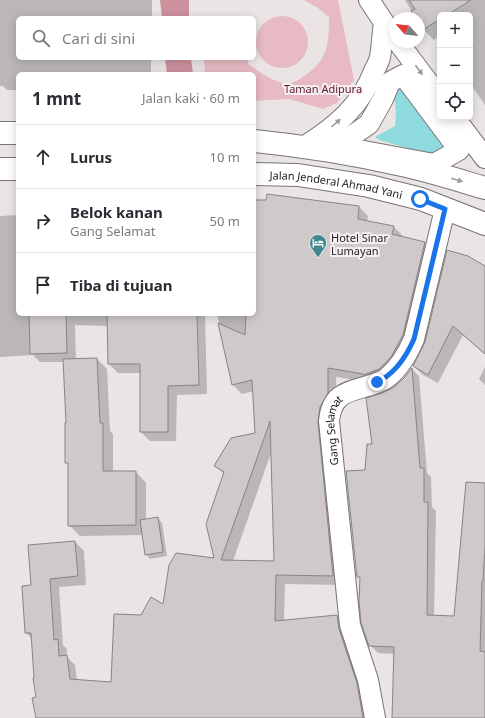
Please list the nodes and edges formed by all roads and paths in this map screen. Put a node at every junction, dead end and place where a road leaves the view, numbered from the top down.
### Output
1 (368, 0) edge
2 (389, 31) edge
3 (402, 48) edge
4 (390, 82) joint
5 (437, 94) edge
6 (456, 120) edge
7 (0, 133) edge
8 (16, 133) edge
9 (256, 141) edge
10 (305, 146) junction
11 (485, 158) edge
12 (0, 169) edge
13 (16, 170) edge
14 (256, 174) edge
15 (485, 188) edge
16 (445, 209) junction
17 (485, 224) edge
18 (375, 718) edge

1 - 2 street
10 -> 2 street
3 -> 5 street
4 - 4 street
6 - 11 street
7 - 8 main road
9 - 10 main road
10 -> 15 main road
12 - 13 main road
14 - 16 main road, Jalan Jenderal Ahmad Yani
16 - 17 main road, Jalan Jenderal Ahmad Yani
16 - 18 street, Gang Selamat

